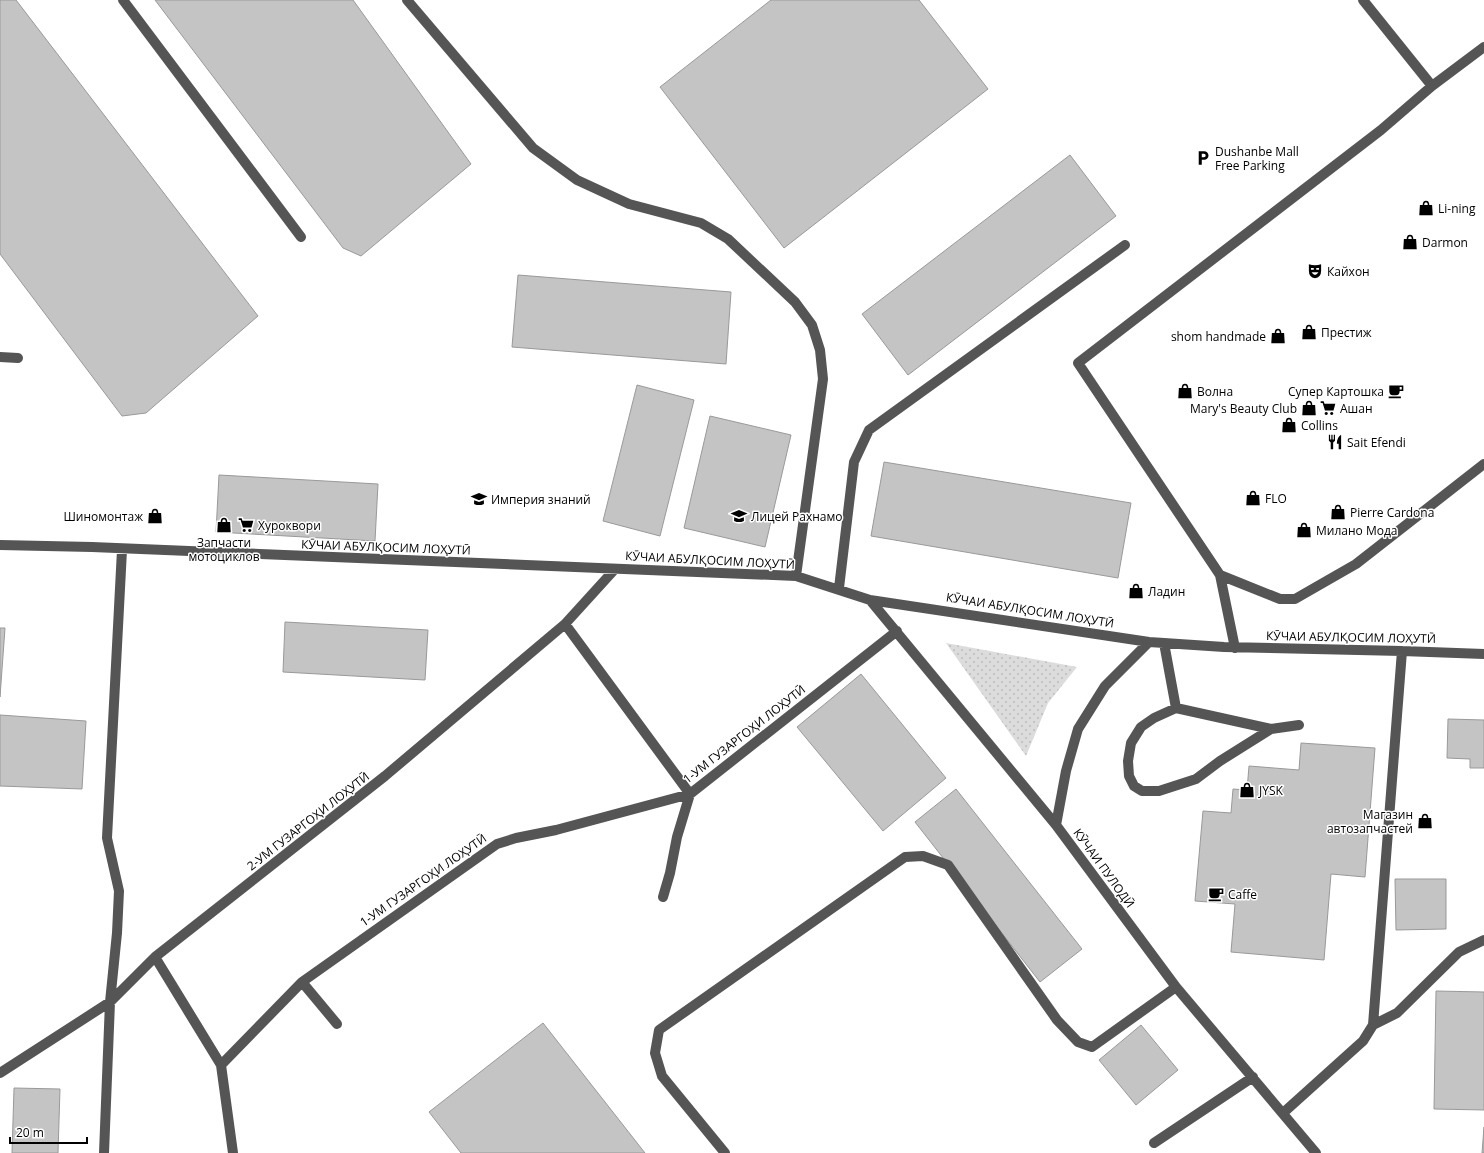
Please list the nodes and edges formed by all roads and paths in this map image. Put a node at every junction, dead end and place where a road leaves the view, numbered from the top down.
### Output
1 (123, 0) edge
2 (407, 0) edge
3 (1363, 0) edge
4 (1484, 47) edge
5 (1432, 86) junction
6 (301, 237) dead end
7 (1126, 245) dead end
8 (0, 357) edge
9 (18, 358) dead end
10 (1484, 464) edge
11 (0, 546) edge
12 (122, 550) junction
13 (615, 569) junction
14 (1220, 575) junction
15 (796, 576) junction
16 (839, 588) junction
17 (870, 600) junction
18 (565, 624) junction
19 (897, 631) junction
20 (1149, 642) junction
21 (1164, 643) junction
22 (1235, 648) junction
23 (1402, 651) junction
24 (1484, 654) edge
25 (1176, 708) junction
26 (1299, 725) dead end
27 (1271, 729) junction
28 (690, 794) junction
29 (1056, 825) junction
30 (663, 897) dead end
31 (1484, 940) edge
32 (155, 957) junction
33 (302, 982) junction
34 (1176, 987) junction
35 (110, 1002) junction
36 (337, 1024) dead end
37 (1373, 1024) junction
38 (221, 1065) junction
39 (0, 1073) edge
40 (1253, 1077) junction
41 (1284, 1113) junction
42 (1154, 1143) dead end
43 (104, 1153) edge
44 (232, 1153) edge
45 (725, 1153) edge
46 (1316, 1153) edge

1 - 6 street
2 - 15 street
3 - 5 street
4 - 5 street
5 - 14 street
7 - 16 street
8 - 9 street
10 - 14 street
11 - 12 street, КӮЧАИ АБУЛҚОСИМ ЛОҲУТӢ
12 - 13 street, КӮЧАИ АБУЛҚОСИМ ЛОҲУТӢ
12 - 35 street
13 - 15 street, КӮЧАИ АБУЛҚОСИМ ЛОҲУТӢ
13 - 18 street, 2-УМ ГУЗАРГОҲИ ЛОҲУТӢ
14 - 22 street
15 - 16 street, КӮЧАИ АБУЛҚОСИМ ЛОҲУТӢ
16 - 17 street, КӮЧАИ АБУЛҚОСИМ ЛОҲУТӢ
17 - 19 street, КӮЧАИ ПУЛОДӢ
17 - 20 street, КӮЧАИ АБУЛҚОСИМ ЛОҲУТӢ
18 - 28 street
18 - 32 street, 2-УМ ГУЗАРГОҲИ ЛОҲУТӢ
19 - 28 street, 1-УМ ГУЗАРГОҲИ ЛОҲУТӢ
19 - 29 street, КӮЧАИ ПУЛОДӢ
20 - 21 street, КӮЧАИ АБУЛҚОСИМ ЛОҲУТӢ
20 - 29 street
21 - 22 street, КӮЧАИ АБУЛҚОСИМ ЛОҲУТӢ
21 - 25 street
22 - 23 street, КӮЧАИ АБУЛҚОСИМ ЛОҲУТӢ
23 - 24 street, КӮЧАИ АБУЛҚОСИМ ЛОҲУТӢ
23 - 37 street
25 - 27 street
25 - 27 street
26 - 27 street
28 - 30 street
28 - 33 street, 1-УМ ГУЗАРГОҲИ ЛОҲУТӢ
29 - 34 street, КӮЧАИ ПУЛОДӢ
31 - 37 street
32 - 35 street, 2-УМ ГУЗАРГОҲИ ЛОҲУТӢ
32 - 38 street
33 - 36 street
33 - 38 street, 1-УМ ГУЗАРГОҲИ ЛОҲУТӢ
34 - 40 street, КӮЧАИ ПУЛОДӢ
34 - 45 street
35 - 39 street, 2-УМ ГУЗАРГОҲИ ЛОҲУТӢ
35 - 43 street
37 - 41 street
38 - 44 street
40 - 41 street, КӮЧАИ ПУЛОДӢ
40 - 42 street
41 - 46 street, КӮЧАИ ПУЛОДӢ

